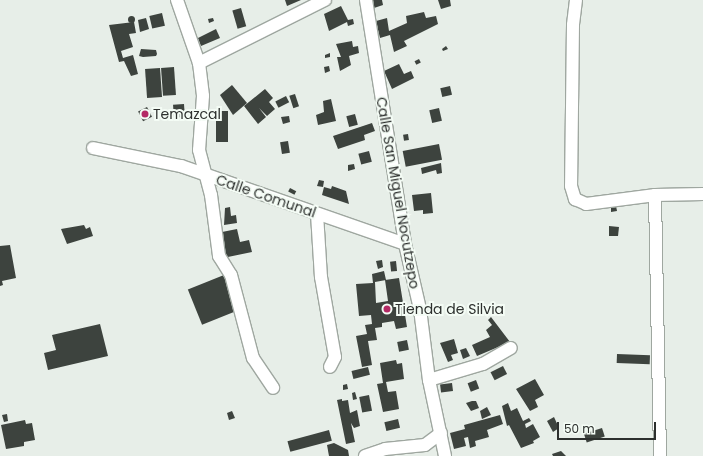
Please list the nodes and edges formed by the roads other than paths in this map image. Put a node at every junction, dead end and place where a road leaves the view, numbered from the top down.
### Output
1 (177, 0) edge
2 (326, 0) edge
3 (366, 0) edge
4 (576, 0) edge
5 (199, 63) junction
6 (93, 148) dead end
7 (205, 175) junction
8 (703, 194) edge
9 (655, 195) junction
10 (317, 214) junction
11 (405, 244) junction
12 (511, 348) dead end
13 (330, 367) dead end
14 (429, 380) junction
15 (273, 388) dead end
16 (441, 433) junction
17 (366, 456) edge
18 (445, 456) edge
19 (660, 456) edge

1 - 5 street, Calle Comunal
2 - 5 street
3 - 11 street, Calle San Miguel Nocutzepo
4 - 9 street
5 - 7 street, Calle Comunal
6 - 7 street
7 - 10 street, Calle Comunal
7 - 15 street
8 - 9 street
9 - 19 street
10 - 11 street, Calle Comunal
10 - 13 street
11 - 14 street, Calle San Miguel Nocutzepo
12 - 14 street
14 - 16 street, Calle San Miguel Nocutzepo
16 - 17 street
16 - 18 street, Calle San Miguel Nocutzepo

